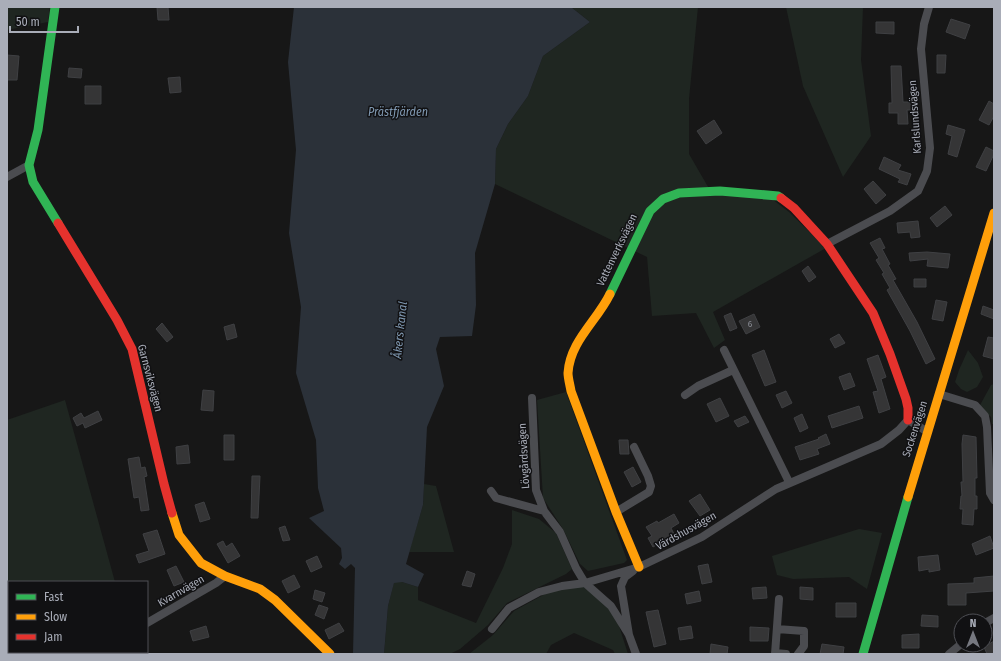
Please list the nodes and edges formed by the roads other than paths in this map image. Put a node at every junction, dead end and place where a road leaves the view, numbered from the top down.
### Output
1 (55, 7) edge
2 (929, 7) edge
3 (29, 165) junction
4 (7, 177) edge
5 (994, 213) edge
6 (827, 244) junction
7 (724, 350) dead end
8 (733, 370) junction
9 (685, 394) dead end
10 (939, 394) junction
11 (532, 398) dead end
12 (908, 420) junction
13 (928, 432) junction
14 (634, 447) dead end
15 (789, 482) junction
16 (491, 491) dead end
17 (994, 500) edge
18 (544, 511) junction
19 (616, 512) junction
20 (639, 567) junction
21 (225, 576) junction
22 (585, 583) junction
23 (779, 599) dead end
24 (148, 622) edge
25 (492, 629) dead end
26 (777, 629) junction
27 (629, 635) junction
28 (330, 654) edge
29 (636, 654) edge
30 (775, 654) edge
31 (786, 654) edge
32 (798, 654) edge
33 (863, 654) edge

1 - 3 street, Garnsviksvägen
2 - 6 street, Karlslundsvägen
3 - 4 street
3 - 21 street, Garnsviksvägen
5 - 10 street, Sockenvägen
6 - 12 street, Vattenverksvägen
6 - 19 street, Vattenverksvägen
7 - 8 street
8 - 9 street
8 - 15 street
10 - 13 street, Sockenvägen
10 - 17 street
11 - 18 street, Lövgårdsvägen
12 - 13 street
12 - 15 street, Värdshusvägen
13 - 33 street, Sockenvägen
14 - 19 street
15 - 20 street, Värdshusvägen
16 - 18 street, Lövgårdsvägen
18 - 22 street, Lövgårdsvägen
19 - 20 street, Vattenverksvägen
20 - 22 street, Värdshusvägen
20 - 27 street
21 - 24 street, Kvarnvägen
21 - 28 street, Garnsviksvägen
22 - 25 street, Värdshusvägen
22 - 27 street
23 - 26 street
26 - 30 street
26 - 32 street
27 - 29 street
30 - 31 street

